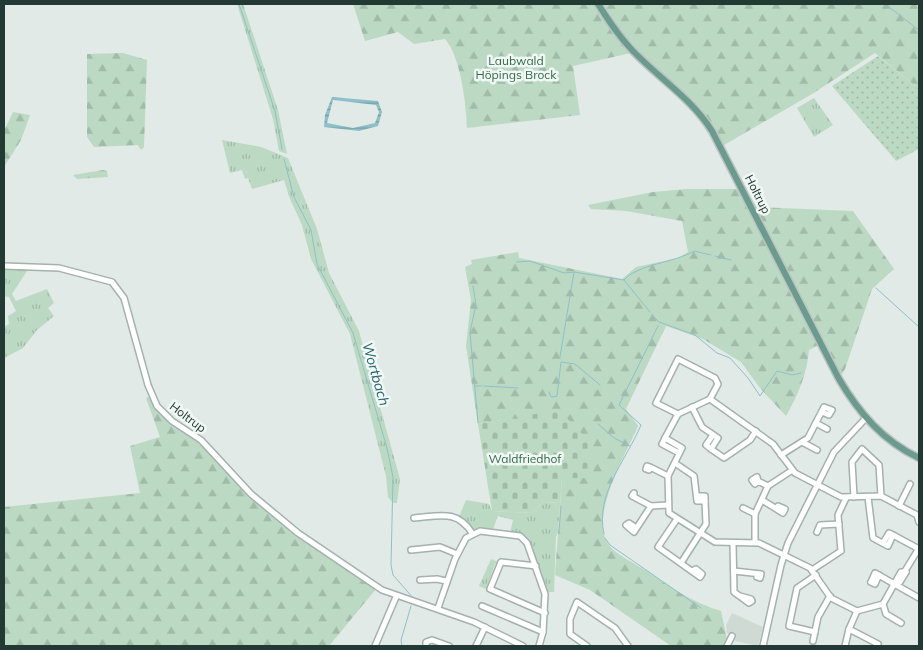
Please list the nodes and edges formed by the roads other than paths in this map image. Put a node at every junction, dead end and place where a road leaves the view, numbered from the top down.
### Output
1 (598, 4) edge
2 (4, 266) edge
3 (710, 399) junction
4 (692, 407) junction
5 (822, 412) dead end
6 (678, 414) junction
7 (866, 418) junction
8 (816, 423) junction
9 (827, 429) dead end
10 (756, 431) junction
11 (802, 442) junction
12 (817, 450) dead end
13 (781, 455) junction
14 (919, 458) edge
15 (675, 463) junction
16 (650, 467) dead end
17 (791, 470) junction
18 (668, 476) junction
19 (758, 481) dead end
20 (818, 484) junction
21 (910, 484) dead end
22 (768, 486) junction
23 (868, 496) junction
24 (881, 496) junction
25 (634, 497) dead end
26 (846, 498) junction
27 (854, 498) junction
28 (762, 500) junction
29 (668, 505) junction
30 (651, 506) junction
31 (899, 506) junction
32 (743, 508) dead end
33 (777, 508) dead end
34 (755, 514) junction
35 (918, 515) edge
36 (414, 518) dead end
37 (677, 519) junction
38 (919, 522) edge
39 (839, 524) junction
40 (636, 528) dead end
41 (816, 532) dead end
42 (472, 533) junction
43 (700, 534) junction
44 (755, 542) junction
45 (733, 544) junction
46 (919, 548) edge
47 (411, 550) dead end
48 (457, 554) junction
49 (784, 555) junction
50 (681, 563) junction
51 (536, 566) junction
52 (692, 571) dead end
53 (734, 571) junction
54 (814, 573) junction
55 (758, 574) dead end
56 (879, 576) dead end
57 (420, 580) dead end
58 (446, 581) junction
59 (895, 583) junction
60 (740, 596) dead end
61 (830, 596) junction
62 (396, 597) junction
63 (919, 598) edge
64 (883, 604) junction
65 (482, 606) dead end
66 (438, 608) junction
67 (857, 611) junction
68 (545, 613) junction
69 (901, 623) dead end
70 (484, 626) junction
71 (849, 629) junction
72 (544, 632) junction
73 (815, 632) junction
74 (732, 636) dead end
75 (813, 642) dead end
76 (878, 644) dead end
77 (375, 646) edge
78 (426, 646) edge
79 (450, 646) edge
80 (476, 646) edge
81 (524, 646) edge
82 (539, 646) edge
83 (587, 646) edge
84 (628, 646) edge
85 (726, 646) edge
86 (762, 646) edge
87 (845, 646) edge

1 - 7 main road, Holtrup
2 - 62 street, Holtrup
3 - 4 street
3 - 6 street
3 - 10 street
4 - 6 street
4 - 10 street
5 - 8 street
6 - 15 street
7 - 14 main road, Holtrup
7 - 20 street
8 - 9 street
8 - 11 street
10 - 13 street
11 - 12 street
11 - 13 street
13 - 17 street
15 - 18 street
15 - 43 street
16 - 18 street
17 - 20 street
17 - 22 street
18 - 29 street
19 - 22 street
20 - 26 street
20 - 49 street
21 - 31 street
22 - 28 street
23 - 24 street
23 - 27 street
23 - 46 street
24 - 27 street
24 - 31 street
25 - 30 street
26 - 27 street
26 - 39 street
28 - 33 street
28 - 34 street
29 - 30 street
29 - 37 street
30 - 40 street
31 - 35 street
32 - 34 street
34 - 44 street
35 - 38 street
36 - 42 street
37 - 43 street
37 - 50 street
39 - 41 street
39 - 54 street
42 - 48 street
42 - 51 street
43 - 45 street
43 - 50 street
44 - 45 street
44 - 49 street
45 - 53 street
46 - 59 street
47 - 48 street
48 - 58 street
49 - 54 street
49 - 86 street
50 - 52 street
51 - 68 street
51 - 68 street
53 - 55 street
53 - 60 street
54 - 61 street
54 - 73 street
56 - 59 street
57 - 58 street
58 - 66 street
59 - 63 street
59 - 64 street
61 - 67 street
61 - 73 street
62 - 66 street, Holtrup
62 - 77 street
64 - 67 street
64 - 69 street
65 - 72 street
66 - 70 street, Holtrup
67 - 71 street
68 - 72 street
70 - 80 street
70 - 81 street, Holtrup
71 - 76 street
71 - 87 street
72 - 82 street
73 - 75 street
74 - 85 street
78 - 79 street
83 - 84 street

